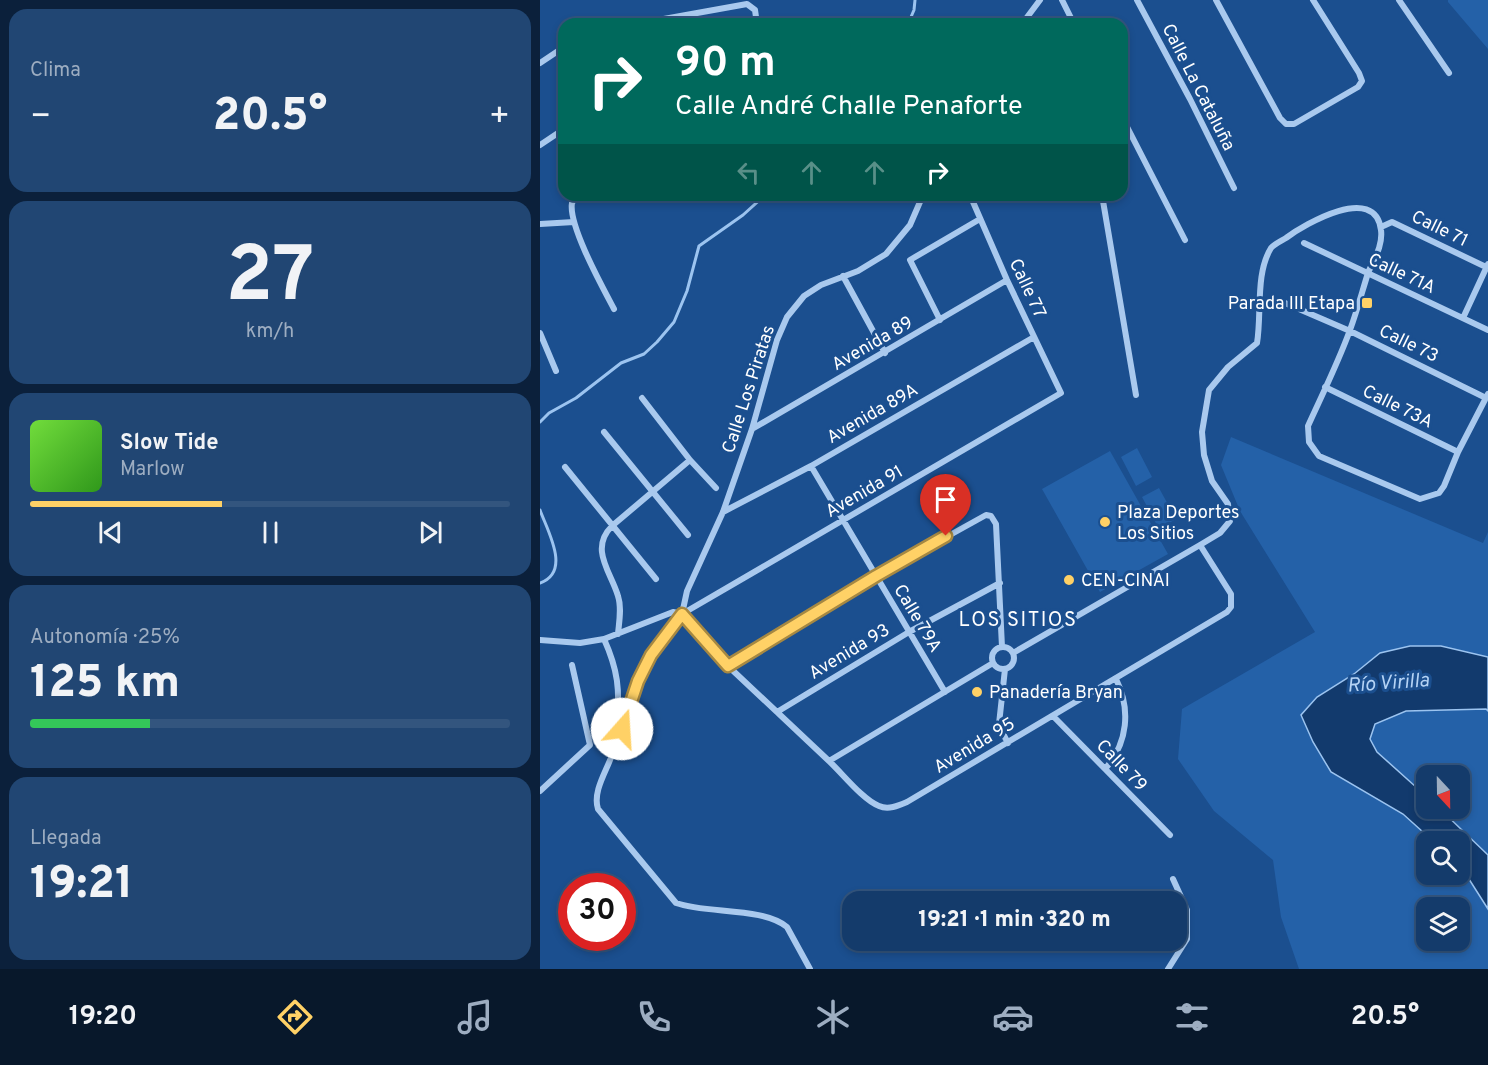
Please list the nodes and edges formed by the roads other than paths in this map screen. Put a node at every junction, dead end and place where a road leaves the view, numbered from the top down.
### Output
1 (1062, 0) edge
2 (1137, 0) edge
3 (1216, 0) edge
4 (1313, 0) edge
5 (1399, 0) edge
6 (1037, 1) edge
7 (669, 18) edge
8 (756, 18) edge
9 (1026, 18) edge
10 (1071, 18) edge
11 (558, 51) edge
12 (540, 63) edge
13 (1449, 73) dead end
14 (1128, 129) edge
15 (558, 133) edge
16 (540, 145) edge
17 (1234, 188) dead end
18 (573, 201) edge
19 (920, 201) edge
20 (973, 201) edge
21 (1103, 201) edge
22 (981, 219) junction
23 (574, 222) junction
24 (540, 224) edge
25 (1381, 227) junction
26 (1185, 240) dead end
27 (1304, 243) dead end
28 (1487, 266) edge
29 (1368, 273) junction
30 (843, 276) junction
31 (1007, 280) junction
32 (1285, 303) dead end
33 (614, 309) dead end
34 (1463, 318) junction
35 (940, 320) junction
36 (1488, 330) edge
37 (1350, 331) junction
38 (540, 333) edge
39 (1034, 337) junction
40 (885, 353) junction
41 (556, 371) dead end
42 (1325, 387) junction
43 (1061, 393) joint
44 (1136, 395) dead end
45 (1487, 396) edge
46 (642, 398) dead end
47 (752, 429) junction
48 (604, 432) dead end
49 (1458, 452) junction
50 (690, 460) junction
51 (811, 466) junction
52 (565, 467) dead end
53 (716, 488) dead end
54 (651, 492) junction
55 (723, 512) junction
56 (843, 521) junction
57 (612, 526) junction
58 (688, 535) dead end
59 (1200, 545) junction
60 (876, 576) junction
61 (656, 579) dead end
62 (1000, 583) junction
63 (682, 614) junction
64 (909, 632) junction
65 (618, 634) junction
66 (604, 639) junction
67 (540, 640) edge
68 (1002, 647) junction
69 (1013, 653) junction
70 (993, 663) junction
71 (572, 665) dead end
72 (728, 666) junction
73 (1005, 669) junction
74 (1116, 679) junction
75 (945, 692) junction
76 (777, 712) junction
77 (1053, 716) junction
78 (1008, 743) junction
79 (614, 750) junction
80 (829, 761) junction
81 (1105, 769) junction
82 (540, 791) edge
83 (1170, 835) dead end
84 (1173, 879) dead end
85 (810, 969) edge
86 (1168, 969) edge

1 - 10 street
2 - 17 street, Calle La Cataluña
3 - 4 street
5 - 13 street
6 - 9 street
7 - 8 street
11 - 12 street
14 - 26 street
15 - 16 street
18 - 23 street
19 - 30 street, Calle Los Piratas
20 - 22 street, Calle 77
21 - 44 street
22 - 31 street, Calle 77
22 - 35 street
23 - 24 street
23 - 33 street
25 - 28 street, Calle 71
25 - 29 street
25 - 59 street
27 - 29 street, Calle 71A
28 - 34 street
29 - 34 street, Calle 71A
29 - 37 street
30 - 40 street
30 - 47 street, Calle Los Piratas
31 - 35 street, Avenida 89
31 - 39 street, Calle 77
32 - 37 street, Calle 73
34 - 36 street, Calle 71A
35 - 40 street, Avenida 89
37 - 42 street
37 - 45 street, Calle 73
38 - 41 street
39 - 43 street, Calle 77
39 - 51 street, Avenida 89A
40 - 47 street, Avenida 89
42 - 49 street, Calle 73A
42 - 49 street
43 - 56 street, Avenida 91
45 - 49 street
46 - 50 street
47 - 55 street, Calle Los Piratas
48 - 54 street
50 - 53 street
50 - 54 street
51 - 55 street, Avenida 89A
51 - 56 street, Calle 79A
52 - 57 street
54 - 57 street
54 - 58 street
55 - 63 street, Calle Los Piratas
56 - 60 street, Calle 79A
56 - 63 street, Avenida 91
57 - 61 street
57 - 65 street
59 - 69 street
59 - 74 street, Avenida 95
60 - 62 street
60 - 64 street, Calle 79A
60 - 72 street
62 - 64 street, Avenida 93
62 - 68 street
63 - 65 street
63 - 72 street
63 - 79 street
64 - 75 street, Calle 79A
64 - 76 street, Avenida 93
65 - 66 street
66 - 67 street
66 - 79 street
68 - 69 street
68 - 70 street
69 - 73 street
70 - 73 street
70 - 75 street
71 - 82 street
72 - 76 street
73 - 78 street
74 - 77 street, Avenida 95
74 - 81 street
75 - 80 street
76 - 80 street
77 - 78 street, Avenida 95
77 - 81 street, Calle 79
78 - 80 street, Avenida 95
79 - 85 street
81 - 83 street, Calle 79
84 - 86 street

